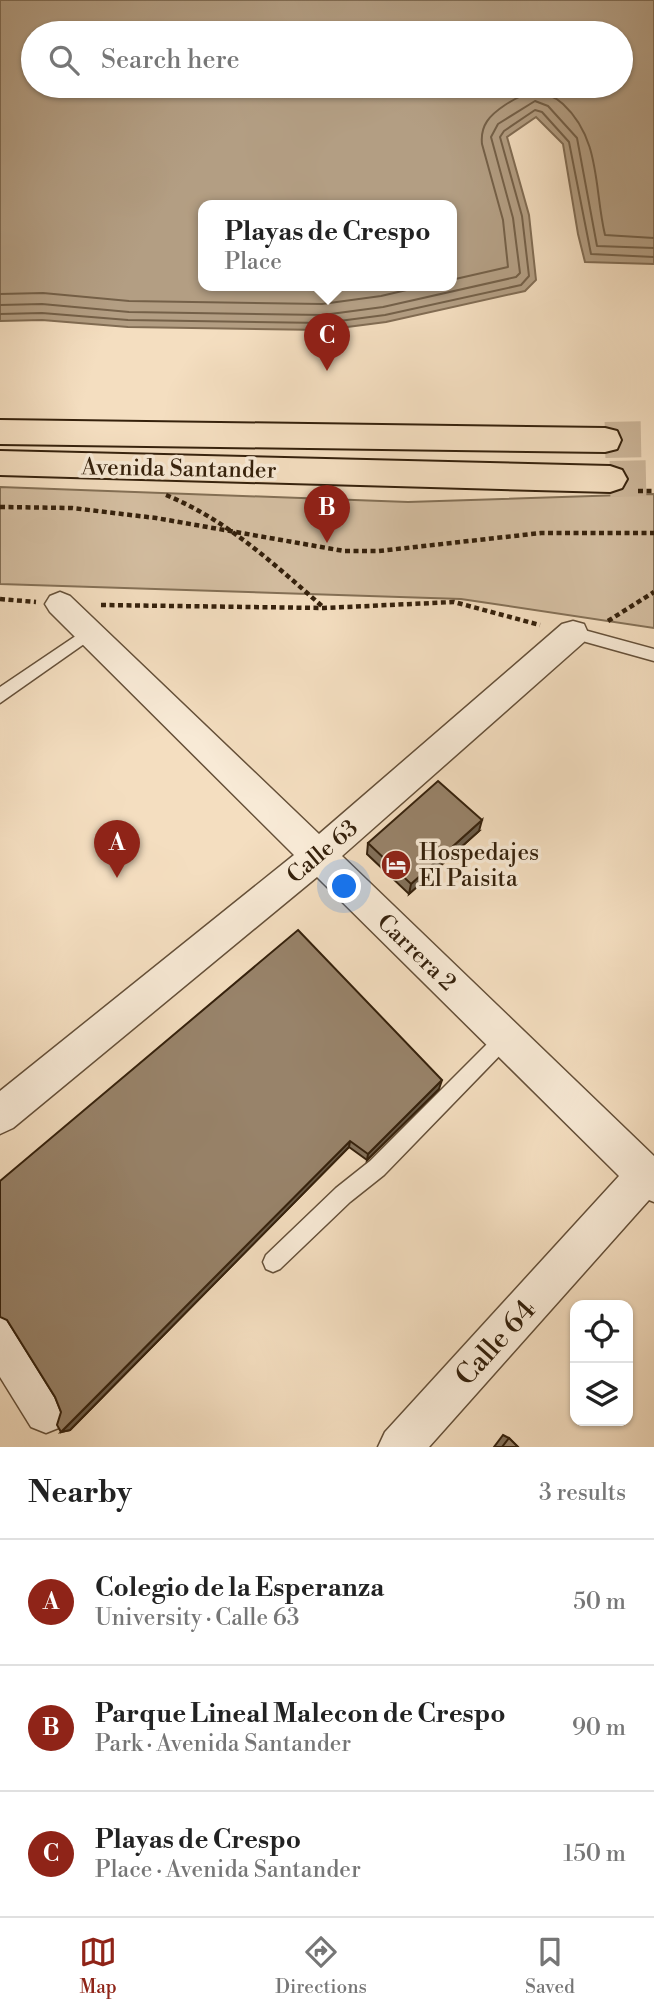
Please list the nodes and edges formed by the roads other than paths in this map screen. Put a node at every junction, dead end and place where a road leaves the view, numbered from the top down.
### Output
1 (0, 432) edge
2 (605, 440) tunnel mouth
3 (0, 463) edge
4 (610, 479) tunnel mouth
5 (60, 604) road end
6 (89, 633) junction
7 (573, 633) joint
8 (654, 655) edge
9 (0, 696) edge
10 (318, 856) junction
11 (505, 1038) junction
12 (0, 1115) edge
13 (650, 1179) edge
14 (272, 1262) dead end
15 (0, 1338) edge
16 (46, 1412) dead end
17 (400, 1447) edge

1 - 2 highway, Avenida Santander
3 - 4 highway, Avenida Santander
5 - 6 street, Carrera 2
6 - 9 lane
6 - 10 street, Carrera 2
7 - 8 lane
7 - 10 street, Calle 63
10 - 11 street, Carrera 2
10 - 12 street, Calle 63
11 - 13 street, Carrera 2
11 - 14 lane
13 - 17 street, Calle 64
15 - 16 street

